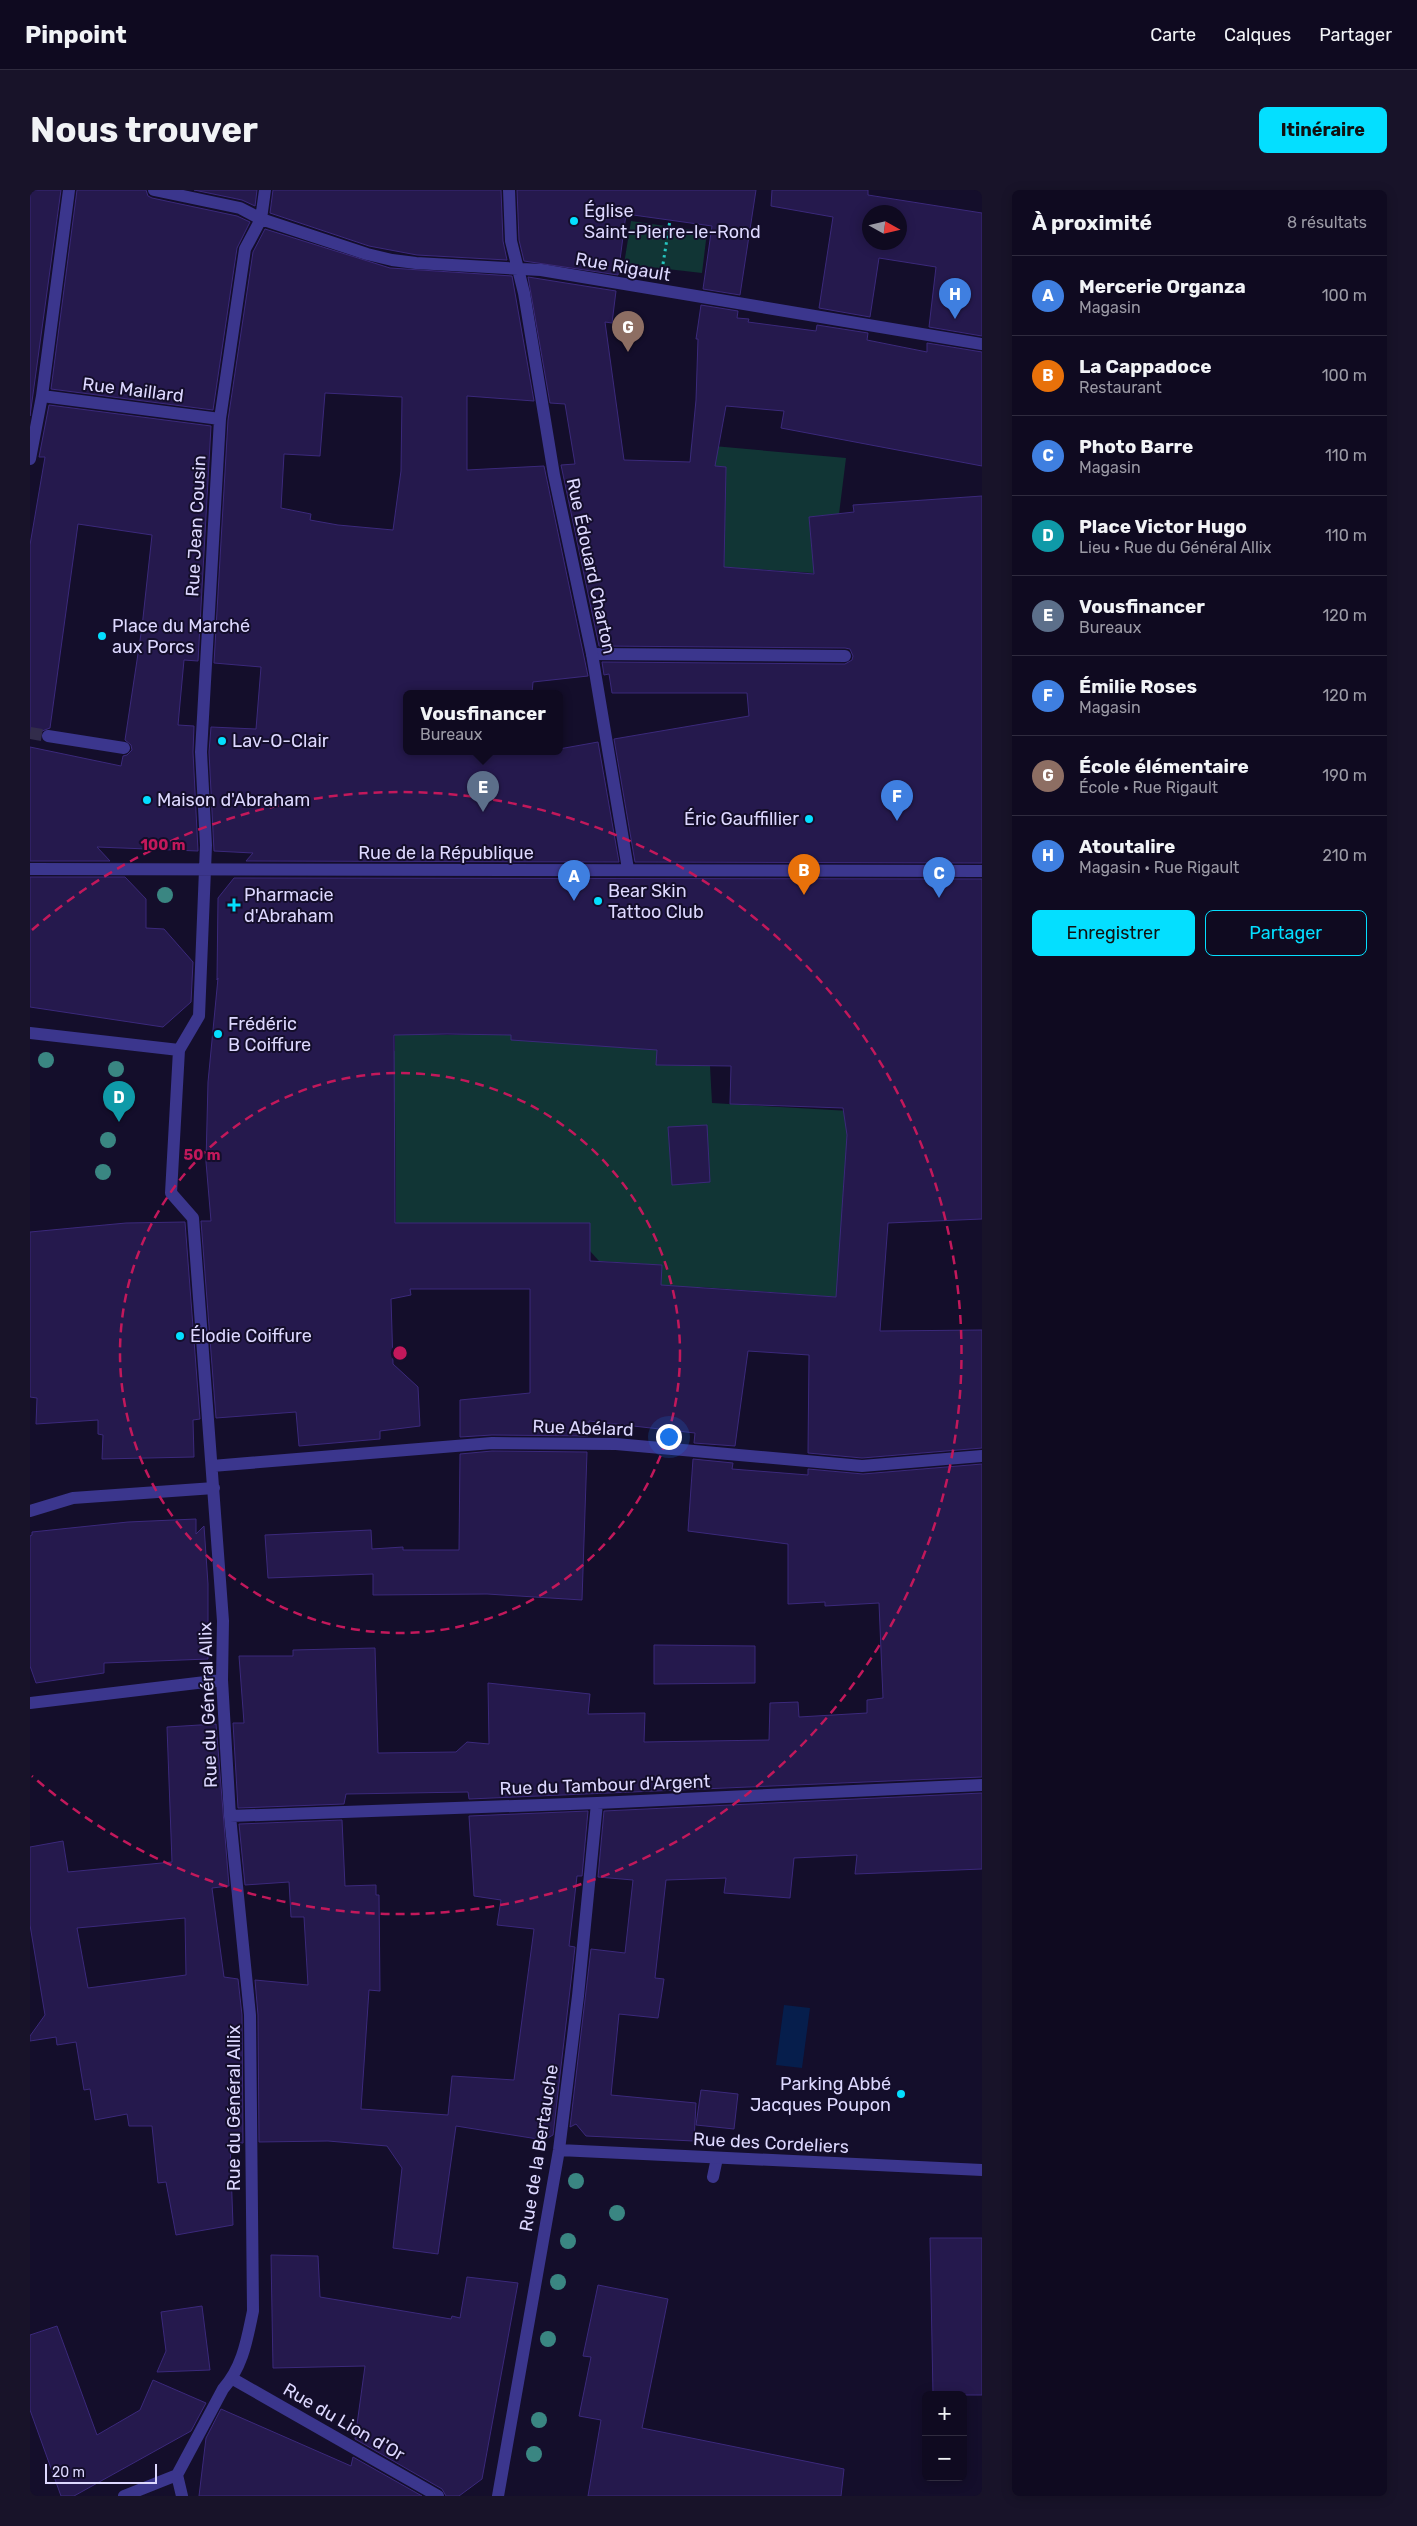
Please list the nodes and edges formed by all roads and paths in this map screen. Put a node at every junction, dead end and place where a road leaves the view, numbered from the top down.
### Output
1 (69, 190) edge
2 (154, 190) edge
3 (265, 190) edge
4 (509, 190) edge
5 (261, 219) junction
6 (670, 220) dead end
7 (518, 269) junction
8 (662, 272) dead end
9 (982, 344) edge
10 (42, 396) junction
11 (220, 419) junction
12 (30, 459) edge
13 (592, 654) junction
14 (845, 656) dead end
15 (48, 736) tunnel mouth
16 (124, 748) dead end
17 (30, 869) edge
18 (628, 870) junction
19 (206, 871) junction
20 (982, 871) edge
21 (30, 1033) edge
22 (179, 1050) junction
23 (982, 1456) edge
24 (212, 1466) junction
25 (214, 1488) junction
26 (30, 1511) edge
27 (222, 1680) junction
28 (30, 1703) edge
29 (982, 1785) edge
30 (597, 1803) junction
31 (230, 1816) junction
32 (559, 2150) junction
33 (718, 2158) junction
34 (982, 2170) edge
35 (714, 2177) dead end
36 (232, 2379) junction
37 (177, 2475) junction
38 (124, 2496) edge
39 (182, 2496) edge
40 (438, 2496) edge
41 (498, 2496) edge

1 - 10 street
2 - 5 street, Rue Rigault
3 - 5 street, Rue Jean Cousin
4 - 7 street, Rue Édouard Charton
5 - 7 street, Rue Rigault
5 - 11 street, Rue Jean Cousin
6 - 8 path
7 - 9 street, Rue Rigault
7 - 13 street, Rue Édouard Charton
10 - 11 street, Rue Maillard
10 - 12 street
11 - 19 street, Rue Jean Cousin
13 - 14 street
13 - 18 street, Rue Édouard Charton
15 - 16 street
17 - 19 street, Rue de la République
18 - 19 street, Rue de la République
18 - 20 street, Rue de la République
19 - 22 street, Rue du Général Allix
21 - 22 street
22 - 24 street, Rue du Général Allix
23 - 24 street, Rue Abélard
24 - 25 street, Rue du Général Allix
25 - 26 street
25 - 27 street, Rue du Général Allix
27 - 28 street
27 - 31 street, Rue du Général Allix
29 - 30 street, Rue du Tambour d'Argent
30 - 31 street, Rue du Tambour d'Argent
30 - 32 street, Rue de la Bertauche
31 - 36 street, Rue du Général Allix
32 - 33 street, Rue des Cordeliers
32 - 41 street, Rue de la Bertauche
33 - 34 street, Rue des Cordeliers
33 - 35 street
36 - 37 street, Rue du Général Allix
36 - 40 street, Rue du Lion d'Or
37 - 38 street
37 - 39 street

